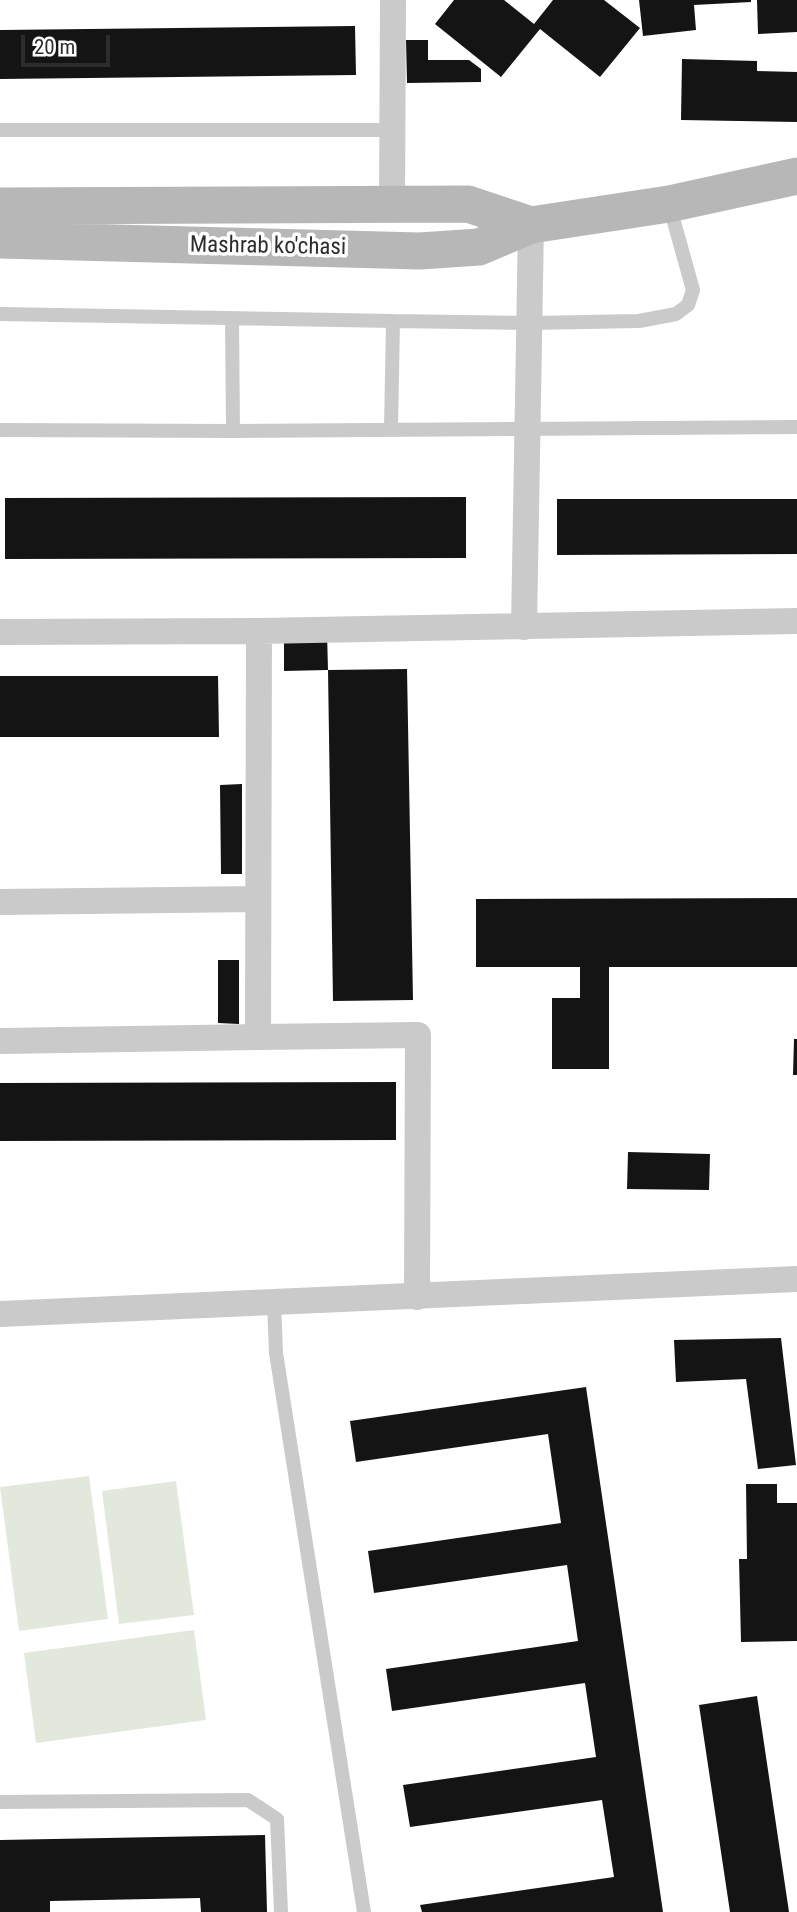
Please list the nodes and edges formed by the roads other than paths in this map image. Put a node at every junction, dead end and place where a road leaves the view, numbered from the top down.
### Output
1 (393, 0) edge
2 (0, 130) edge
3 (393, 130) junction
4 (797, 176) edge
5 (669, 204) junction
6 (392, 205) junction
7 (0, 206) edge
8 (531, 225) junction
9 (0, 240) edge
10 (0, 314) edge
11 (232, 320) junction
12 (393, 321) junction
13 (530, 323) junction
14 (797, 427) edge
15 (391, 429) junction
16 (528, 429) junction
17 (0, 430) edge
18 (233, 431) junction
19 (797, 621) edge
20 (524, 626) junction
21 (258, 631) junction
22 (0, 632) edge
23 (258, 899) junction
24 (0, 902) edge
25 (258, 1037) junction
26 (0, 1041) edge
27 (797, 1279) edge
28 (418, 1297) junction
29 (274, 1303) junction
30 (0, 1314) edge
31 (0, 1802) edge
32 (281, 1912) edge
33 (363, 1912) edge

1 - 3 street
2 - 3 lane
3 - 6 street
4 - 5 main road, Mashrab ko'chasi
5 - 8 main road, Mashrab ko'chasi
5 - 13 lane
6 - 7 main road, Mashrab ko'chasi
6 - 8 main road, Mashrab ko'chasi
8 - 9 main road, Mashrab ko'chasi
8 - 13 street
10 - 11 lane
11 - 12 lane
11 - 18 lane
12 - 13 lane
12 - 15 lane
13 - 16 street
14 - 16 lane
15 - 16 lane
15 - 18 lane
16 - 20 street
17 - 18 lane
19 - 20 street
20 - 21 street
21 - 22 street
21 - 23 street
23 - 24 street
23 - 25 street
25 - 26 street
25 - 28 street
27 - 28 street
28 - 29 street
29 - 30 street
29 - 33 lane
31 - 32 lane

